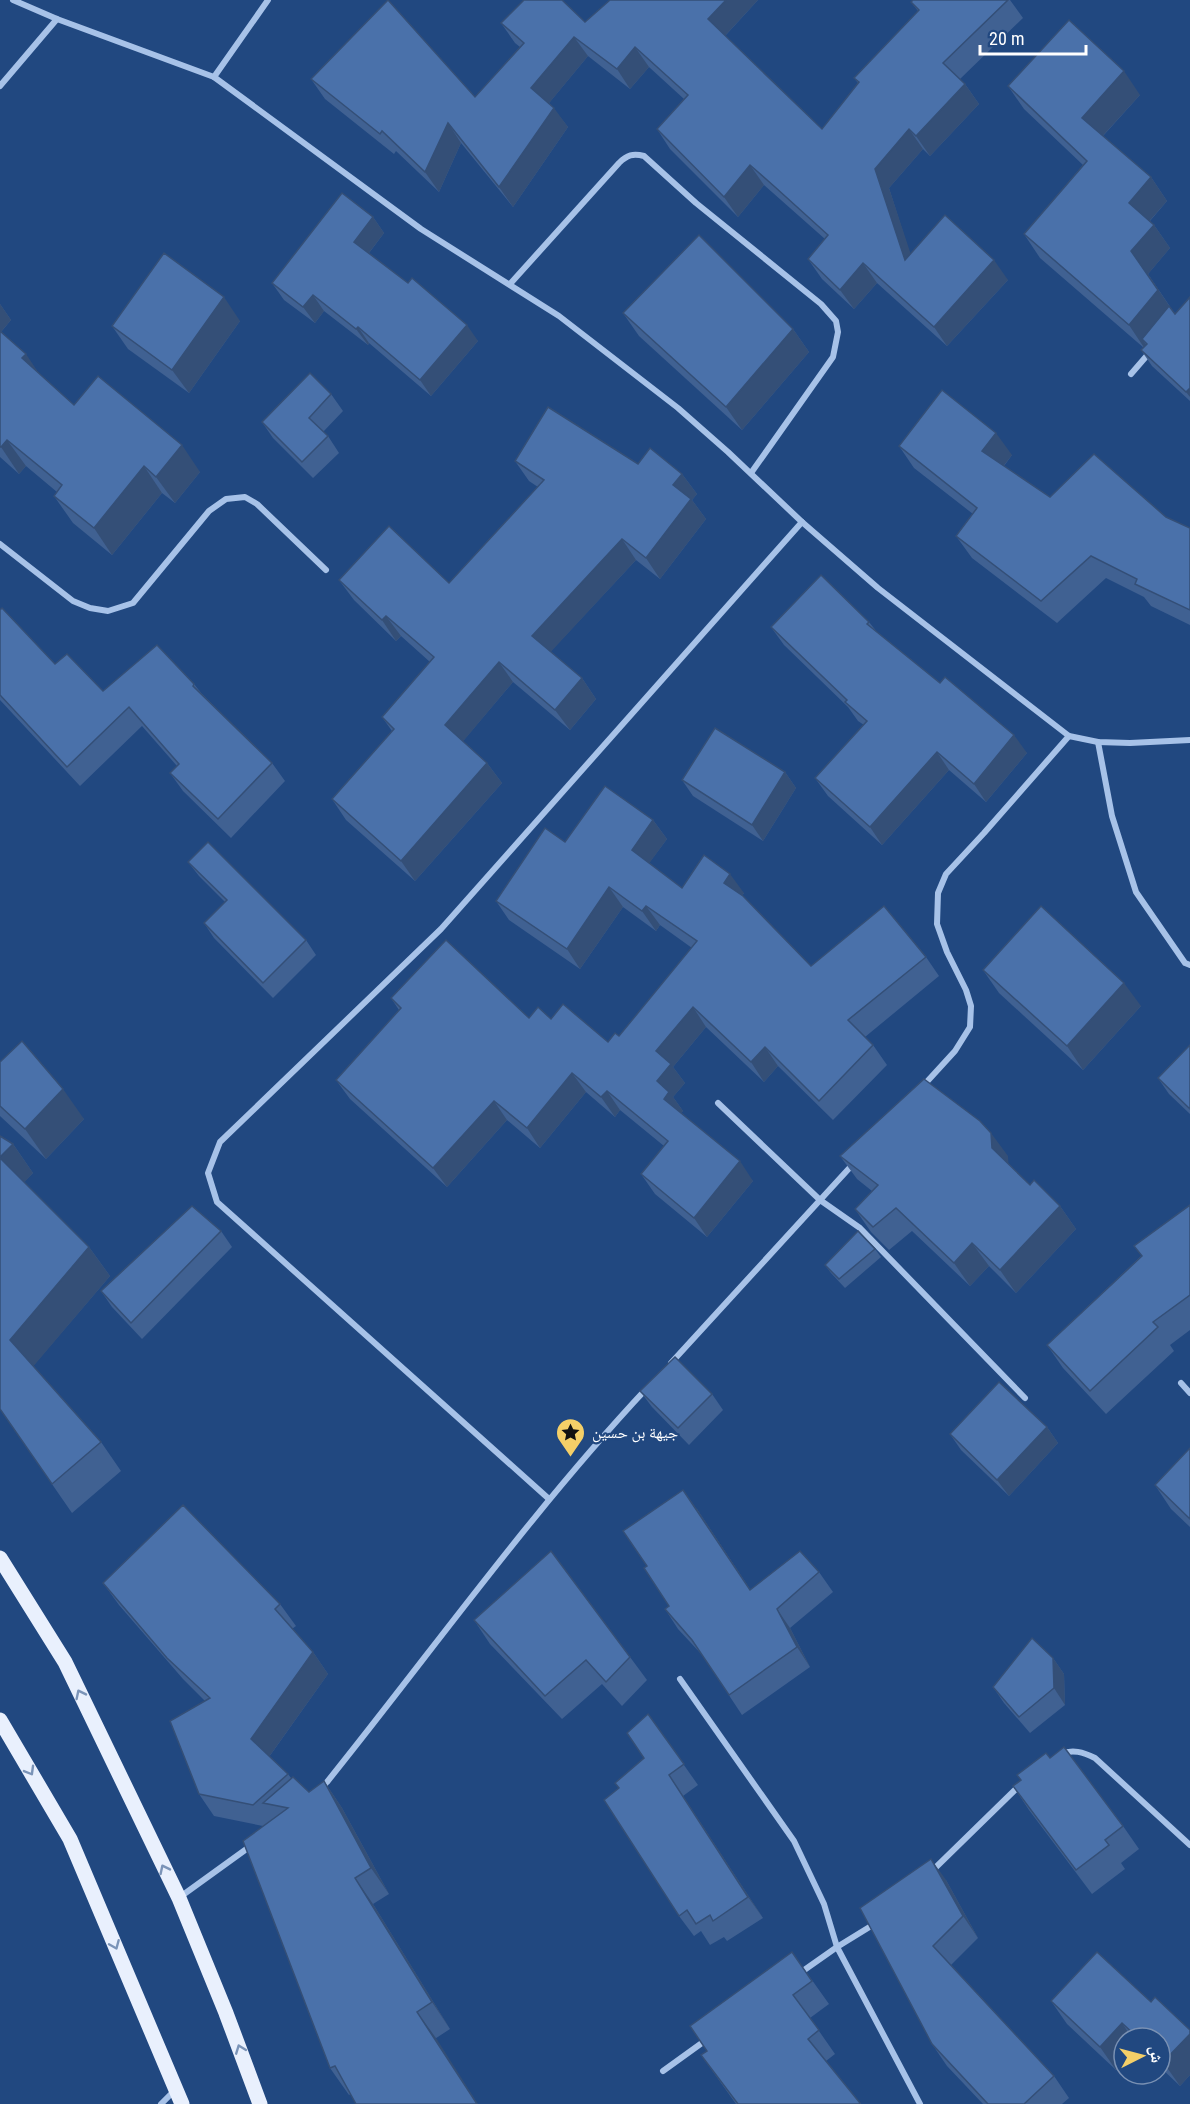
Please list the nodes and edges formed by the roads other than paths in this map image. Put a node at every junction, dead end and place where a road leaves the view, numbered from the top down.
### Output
1 (13, 0) edge
2 (268, 0) edge
3 (57, 19) junction
4 (214, 77) junction
5 (0, 86) edge
6 (510, 284) junction
7 (1153, 347) edge
8 (1131, 374) dead end
9 (751, 473) junction
10 (802, 522) junction
11 (0, 544) edge
12 (326, 570) dead end
13 (1069, 736) junction
14 (1190, 740) edge
15 (1098, 742) junction
16 (1190, 965) edge
17 (920, 1090) edge
18 (718, 1103) dead end
19 (858, 1159) edge
20 (820, 1200) junction
21 (664, 1370) edge
22 (656, 1378) edge
23 (1181, 1383) dead end
24 (1190, 1393) edge
25 (1025, 1398) dead end
26 (549, 1499) junction
27 (0, 1558) edge
28 (680, 1679) dead end
29 (0, 1720) edge
30 (1058, 1755) edge
31 (1021, 1785) edge
32 (312, 1796) edge
33 (262, 1838) edge
34 (1190, 1845) edge
35 (929, 1873) edge
36 (178, 1898) junction
37 (879, 1922) edge
38 (837, 1947) junction
39 (798, 1975) edge
40 (711, 2037) edge
41 (663, 2071) dead end
42 (177, 2088) junction
43 (161, 2104) edge
44 (182, 2104) edge
45 (260, 2104) edge
46 (920, 2104) edge

1 - 3 street
2 - 4 street
3 - 4 street
3 - 5 street
4 - 6 street
6 - 9 street
6 - 9 street
7 - 8 street
9 - 10 street
10 - 13 street
10 - 26 street
11 - 12 street
13 - 15 street
13 - 17 street
14 - 15 street
15 - 16 street
18 - 20 street
19 - 20 street
20 - 21 street
20 - 25 street
22 - 26 street
23 - 24 street
26 - 32 street
36 -> 27 main road
28 - 38 street
29 -> 42 main road
30 - 34 street
31 - 35 street
33 - 36 street
45 -> 36 main road
37 - 38 street
38 - 39 street
38 - 46 street
40 - 41 street
42 - 43 street
42 - 44 main road

